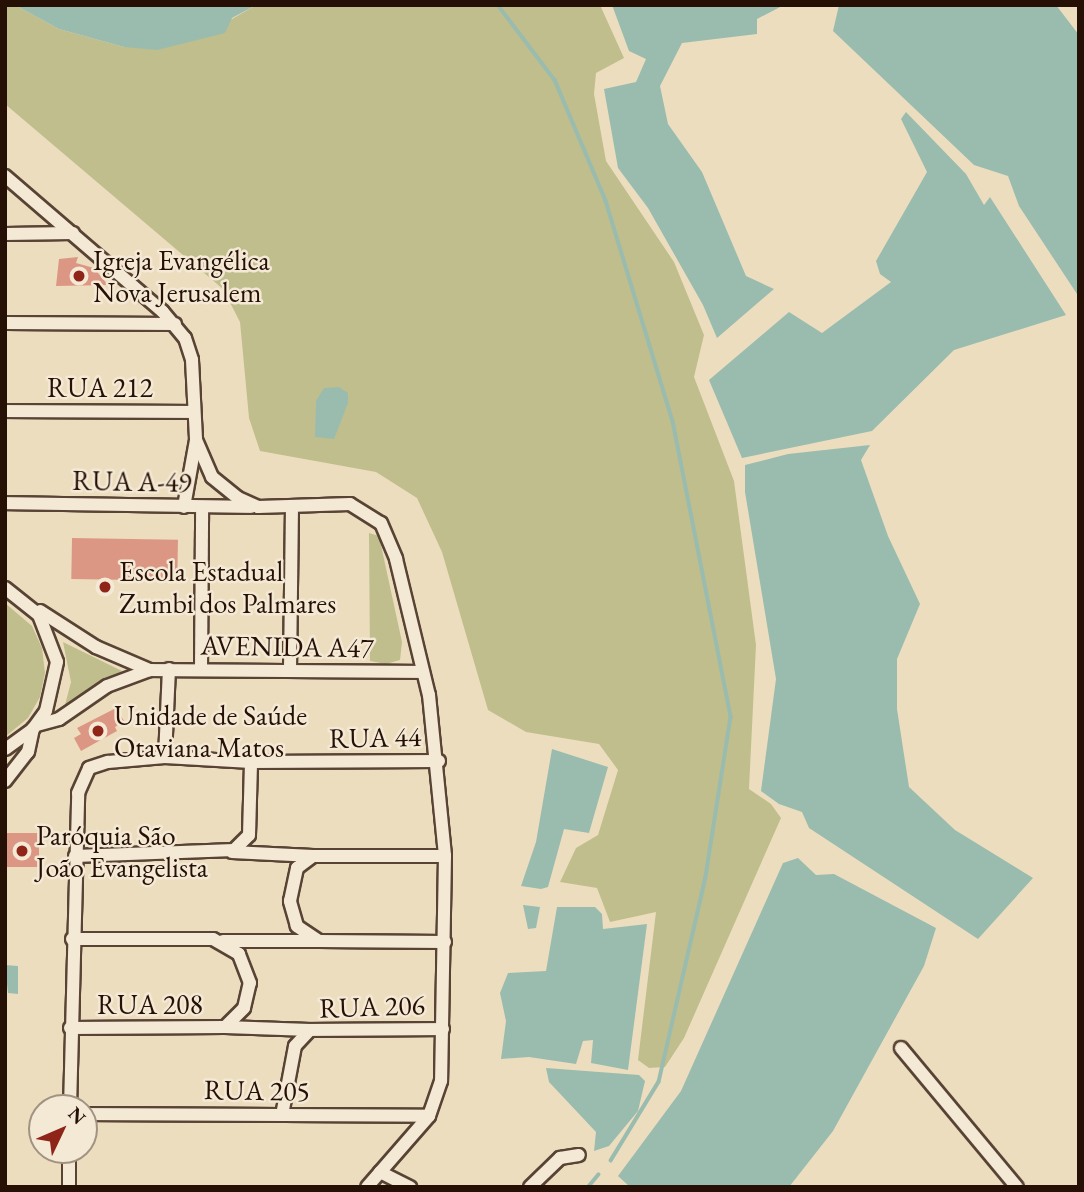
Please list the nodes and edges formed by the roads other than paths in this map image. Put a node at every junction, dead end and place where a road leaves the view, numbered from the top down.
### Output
1 (5, 176) edge
2 (73, 233) junction
3 (5, 234) edge
4 (5, 323) edge
5 (175, 324) junction
6 (5, 411) edge
7 (194, 412) junction
8 (196, 440) junction
9 (5, 503) edge
10 (292, 506) junction
11 (184, 507) junction
12 (202, 507) junction
13 (258, 507) junction
14 (5, 588) edge
15 (27, 602) junction
16 (169, 669) junction
17 (201, 669) junction
18 (150, 670) junction
19 (290, 670) junction
20 (423, 671) junction
21 (35, 727) junction
22 (5, 749) edge
23 (165, 757) junction
24 (439, 761) junction
25 (251, 762) junction
26 (5, 781) edge
27 (228, 852) junction
28 (75, 856) junction
29 (313, 856) junction
30 (445, 856) junction
31 (72, 939) junction
32 (219, 941) junction
33 (319, 941) junction
34 (445, 942) junction
35 (225, 1027) junction
36 (70, 1028) junction
37 (443, 1029) junction
38 (310, 1030) junction
39 (901, 1048) dead end
40 (70, 1094) edge
41 (98, 1114) edge
42 (282, 1115) junction
43 (429, 1116) junction
44 (579, 1155) dead end
45 (69, 1164) edge
46 (380, 1172) junction
47 (69, 1187) edge
48 (366, 1187) edge
49 (410, 1187) edge
50 (530, 1187) edge
51 (1017, 1187) edge

1 - 2 street
2 - 3 street
2 - 5 street
4 - 5 street
5 - 7 street
6 - 7 street, RUA 212
7 - 8 street
8 - 11 street
8 - 13 street
9 - 11 street, RUA A-49
10 - 13 street, RUA A-49
10 - 19 street
10 - 20 street, RUA A-49
11 - 12 street, RUA A-49
12 - 13 street, RUA A-49
12 - 17 street
14 - 15 street, AVENIDA A47
15 - 18 street, AVENIDA A47
15 - 21 street
16 - 17 street, AVENIDA A47
16 - 18 street, AVENIDA A47
16 - 23 street
17 - 19 street, AVENIDA A47
18 - 21 street, AVENIDA A47
19 - 20 street, AVENIDA A47
20 - 24 street, RUA A-49
21 - 22 street
21 - 26 street
23 - 25 street, RUA 44
23 - 28 street, RUA 44
24 - 25 street, RUA 44
24 - 30 street, RUA A-49
25 - 27 street
27 - 28 street
27 - 29 street
28 - 31 street
29 - 30 street
29 - 33 street
30 - 34 street, RUA A-49
31 - 32 street
31 - 36 street
32 - 33 street
32 - 35 street, RUA 208
33 - 34 street
34 - 37 street, RUA A-49
35 - 36 street, RUA 208
35 - 38 street
36 - 40 street
37 - 38 street, RUA 206
37 - 43 street, RUA A-49
38 - 42 street, RUA 206
39 - 51 street
41 - 42 street, RUA 205
42 - 43 street, RUA 205
43 - 46 street
44 - 50 street
45 - 47 street
46 - 48 street
46 - 49 street

